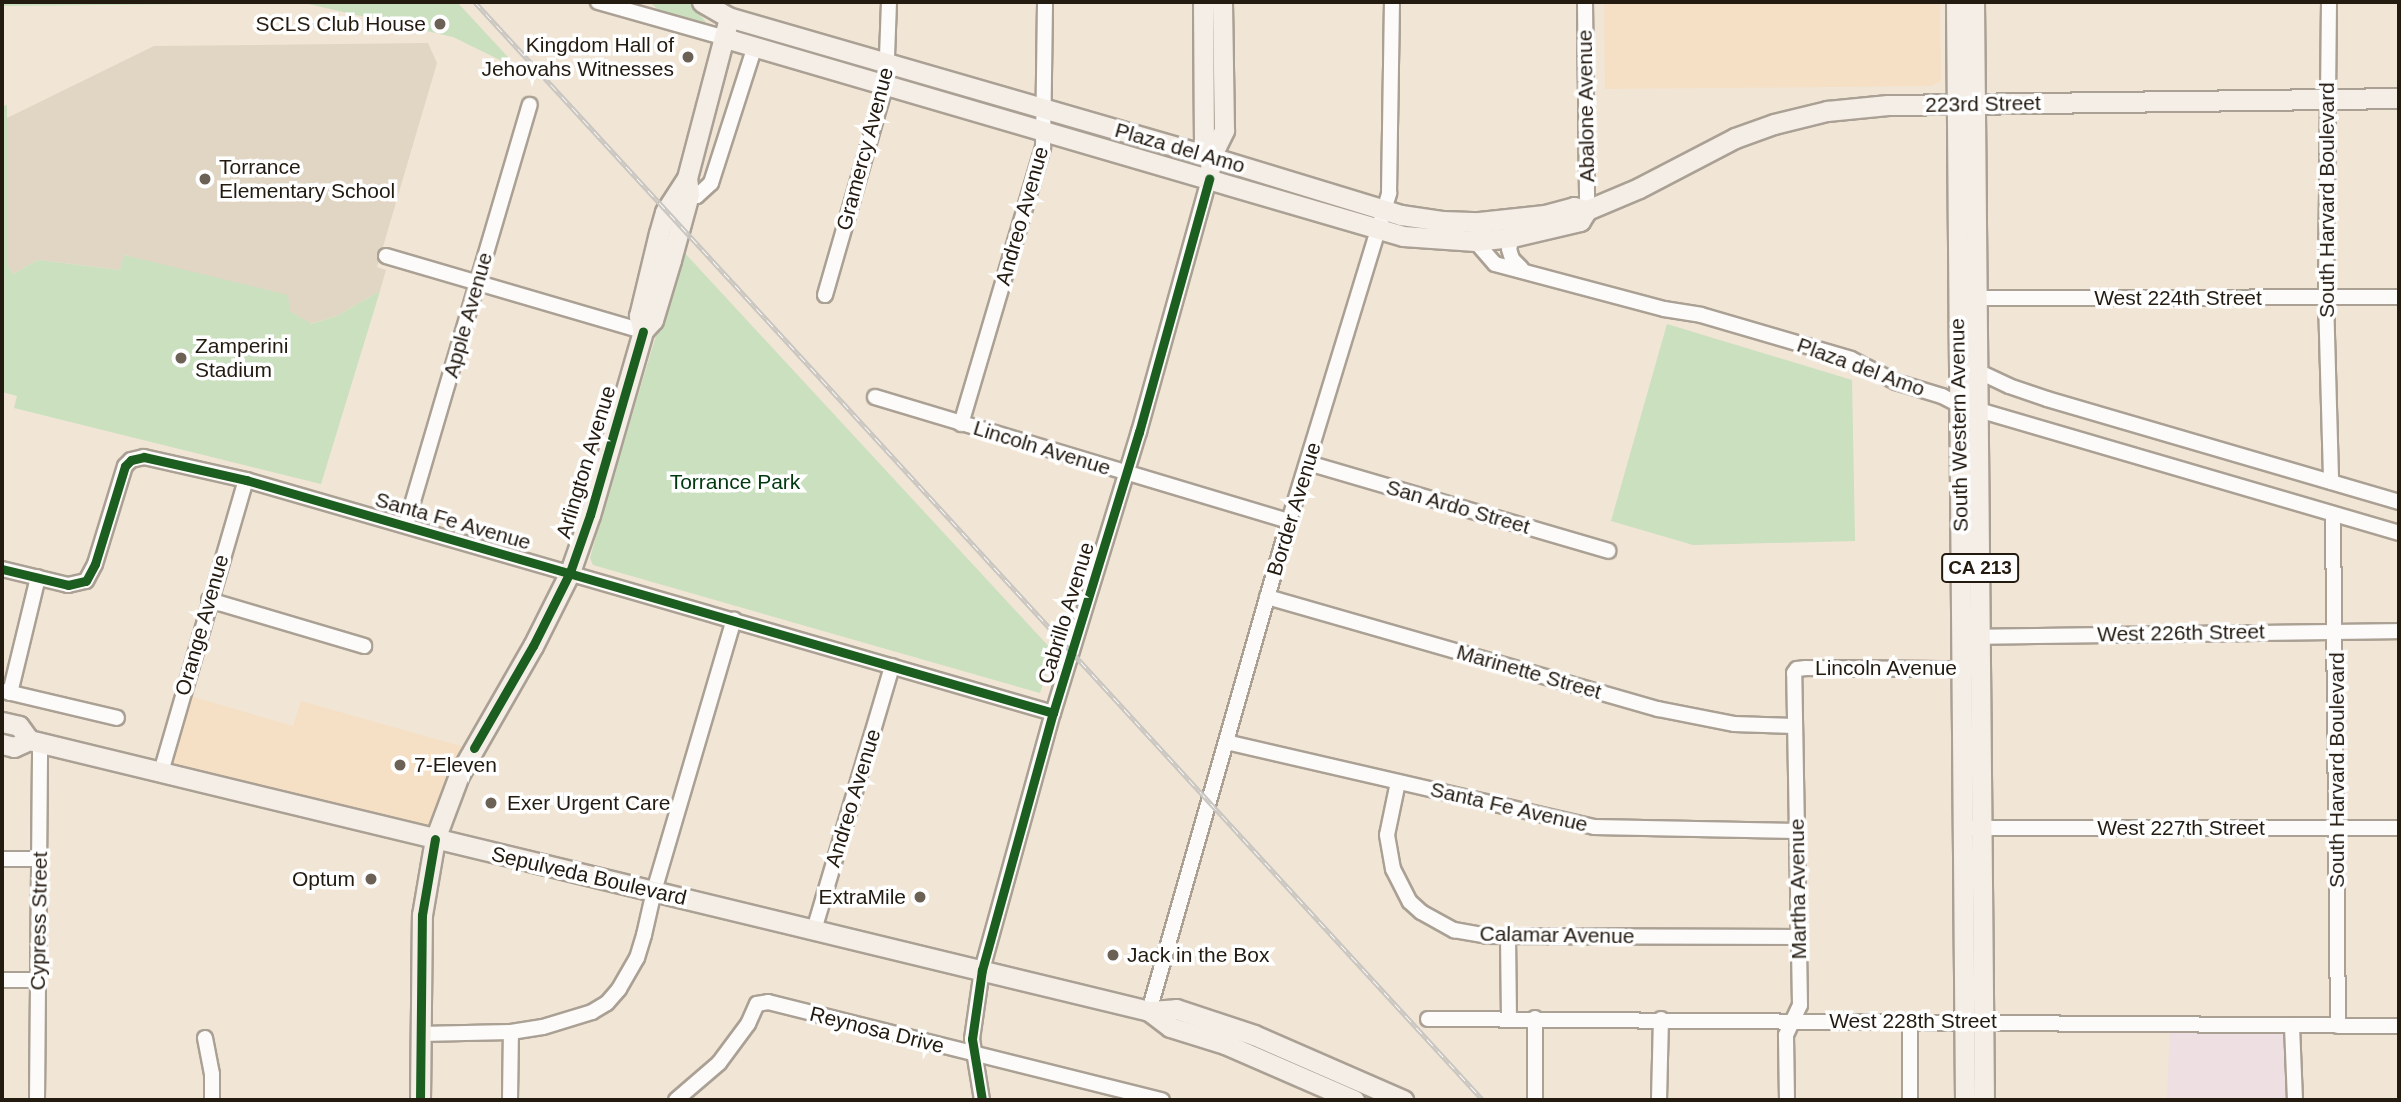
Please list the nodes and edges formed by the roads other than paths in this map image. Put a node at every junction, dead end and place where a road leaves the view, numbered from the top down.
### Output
1 (598, 2) edge
2 (638, 2) edge
3 (702, 2) edge
4 (889, 2) edge
5 (1045, 2) edge
6 (1203, 2) edge
7 (1222, 2) edge
8 (1392, 2) edge
9 (1585, 2) edge
10 (1955, 2) edge
11 (1974, 2) edge
12 (2329, 2) edge
13 (728, 10) edge
14 (654, 18) junction
15 (725, 38) junction
16 (755, 46) junction
17 (889, 62) junction
18 (886, 84) junction
19 (2399, 97) edge
20 (2328, 98) junction
21 (530, 105) dead end
22 (1975, 105) junction
23 (1955, 106) junction
24 (1046, 109) junction
25 (1046, 133) junction
26 (1211, 157) junction
27 (1209, 179) junction
28 (688, 186) junction
29 (1384, 209) junction
30 (1587, 210) junction
31 (1376, 230) junction
32 (1512, 237) junction
33 (1475, 241) junction
34 (386, 256) dead end
35 (1521, 268) junction
36 (478, 283) junction
37 (825, 295) dead end
38 (1956, 297) junction
39 (2399, 297) edge
40 (1977, 298) junction
41 (2326, 299) junction
42 (643, 331) junction
43 (1957, 362) junction
44 (1978, 371) junction
45 (875, 397) dead end
46 (1958, 404) junction
47 (1979, 410) junction
48 (961, 424) junction
49 (1308, 463) junction
50 (1127, 474) junction
51 (246, 480) junction
52 (2331, 482) junction
53 (2399, 502) edge
54 (2333, 515) junction
55 (1289, 521) junction
56 (406, 525) junction
57 (2399, 533) edge
58 (1608, 551) dead end
59 (2, 569) edge
60 (570, 572) junction
61 (38, 577) junction
62 (1267, 597) junction
63 (209, 600) junction
64 (734, 620) junction
65 (2336, 631) junction
66 (2399, 631) edge
67 (1971, 637) junction
68 (364, 646) dead end
69 (892, 666) junction
70 (1971, 669) junction
71 (1794, 673) joint
72 (6, 692) edge
73 (1053, 713) junction
74 (117, 718) dead end
75 (2, 722) edge
76 (1794, 726) junction
77 (34, 741) junction
78 (1226, 742) junction
79 (2, 744) edge
80 (161, 772) junction
81 (1398, 782) junction
82 (1972, 828) junction
83 (2337, 828) junction
84 (2399, 828) edge
85 (1797, 831) junction
86 (435, 839) junction
87 (2, 859) edge
88 (40, 859) junction
89 (654, 891) junction
90 (814, 930) junction
91 (1508, 937) junction
92 (1798, 937) junction
93 (982, 970) junction
94 (2, 980) edge
95 (38, 980) junction
96 (1149, 1011) junction
97 (1509, 1018) junction
98 (1535, 1018) junction
99 (1427, 1019) dead end
100 (1661, 1019) junction
101 (1793, 1020) junction
102 (1909, 1021) junction
103 (1974, 1021) junction
104 (2292, 1026) junction
105 (2338, 1026) junction
106 (2399, 1026) edge
107 (511, 1032) junction
108 (420, 1034) junction
109 (205, 1038) dead end
110 (973, 1054) junction
111 (1319, 1074) junction
112 (1968, 1094) edge
113 (685, 1099) edge
114 (37, 1100) edge
115 (212, 1100) edge
116 (420, 1100) edge
117 (510, 1100) edge
118 (982, 1100) edge
119 (1162, 1100) edge
120 (1354, 1100) edge
121 (1402, 1100) edge
122 (1535, 1100) edge
123 (1659, 1100) edge
124 (1787, 1100) edge
125 (1910, 1100) edge
126 (1984, 1100) edge
127 (2295, 1100) edge

1 - 14 street
2 - 14 street
3 - 13 main road, Plaza del Amo
4 - 17 street, Gramercy Avenue
5 - 24 street, Andreo Avenue
6 - 26 main road, Cabrillo Avenue
7 - 26 main road, Cabrillo Avenue
8 - 29 street, Border Avenue
9 - 30 street, Abalone Avenue
10 - 23 main road, South Western Avenue / CA 213
11 - 22 main road, South Western Avenue / CA 213
12 - 20 street, South Harvard Boulevard
13 - 15 main road, Arlington Avenue
13 - 17 main road, Plaza del Amo
14 - 15 street
15 - 16 main road, Plaza del Amo
15 - 28 main road, Arlington Avenue
16 - 18 main road, Plaza del Amo
16 - 28 street, Arlington Avenue
17 - 18 street, Gramercy Avenue
17 - 24 main road, Plaza del Amo
18 - 25 main road, Plaza del Amo
18 - 37 street, Gramercy Avenue
19 - 20 main road, 223rd Street
20 - 22 main road, 223rd Street
20 - 41 street, South Harvard Boulevard
21 - 36 street, Apple Avenue
22 - 23 main road, 223rd Street
22 - 40 main road, South Western Avenue / CA 213
23 - 30 main road, 223rd Street
23 - 38 main road, South Western Avenue / CA 213
24 - 25 street, Andreo Avenue
24 - 26 main road, Plaza del Amo
25 - 27 main road, Plaza del Amo
25 - 48 street, Andreo Avenue
26 - 27 main road, Cabrillo Avenue
26 - 29 main road, Plaza del Amo
27 - 31 main road, Plaza del Amo
27 - 50 street, Cabrillo Avenue
28 - 42 main road, Arlington Avenue
29 - 30 main road, Plaza del Amo
29 - 31 street, Border Avenue
30 - 32 main road, Plaza del Amo
31 - 33 main road, Plaza del Amo
31 - 49 street, Border Avenue
32 - 33 main road, Plaza del Amo
32 - 35 street
33 - 35 street, Plaza del Amo
34 - 36 street
35 - 46 street, Plaza del Amo
36 - 42 street
36 - 56 street, Apple Avenue
38 - 40 street, West 224th Street
38 - 43 main road, South Western Avenue / CA 213
39 - 41 street, West 224th Street
40 - 41 street, West 224th Street
40 - 44 main road, South Western Avenue / CA 213
41 - 52 street, South Harvard Boulevard
42 - 60 main road, Arlington Avenue
43 - 44 street
43 - 46 main road, South Western Avenue / CA 213
44 - 47 main road, South Western Avenue / CA 213
44 - 52 street
45 - 48 street, Lincoln Avenue
46 - 47 street, Plaza del Amo
46 - 67 main road, South Western Avenue / CA 213
47 - 54 street, Plaza del Amo
47 - 67 main road, South Western Avenue / CA 213
48 - 50 street, Lincoln Avenue
49 - 55 street, Border Avenue
49 - 58 street, San Ardo Street
50 - 55 street, Lincoln Avenue
50 - 73 street, Cabrillo Avenue
51 - 56 street, Santa Fe Avenue
51 - 61 street, Santa Fe Avenue
51 - 63 street, Orange Avenue
52 - 53 street
54 - 57 street, Plaza del Amo
54 - 65 street, South Harvard Boulevard
55 - 62 street, Border Avenue
56 - 60 street, Santa Fe Avenue
59 - 61 street, Santa Fe Avenue
60 - 64 street, Santa Fe Avenue
60 - 86 main road, Arlington Avenue
61 - 72 street
62 - 76 street, Marinette Street
62 - 78 street, Border Avenue
63 - 68 street
63 - 80 street, Orange Avenue
64 - 69 street, Santa Fe Avenue
64 - 89 street
65 - 66 street, West 226th Street
65 - 67 street, West 226th Street
65 - 83 street, South Harvard Boulevard
67 - 70 main road, South Western Avenue / CA 213
69 - 73 street, Santa Fe Avenue
69 - 90 street, Andreo Avenue
70 - 71 street, Lincoln Avenue
70 - 82 main road, South Western Avenue / CA 213
71 - 76 street, Martha Avenue
72 - 74 street
73 - 93 street, Cabrillo Avenue
75 - 77 main road, Sepulveda Boulevard
76 - 85 street, Martha Avenue
77 - 79 main road, Sepulveda Boulevard
77 - 80 main road, Sepulveda Boulevard
77 - 88 street, Cypress Street
78 - 81 street, Santa Fe Avenue
78 - 96 street, Border Avenue
80 - 86 main road, Sepulveda Boulevard
81 - 85 street, Santa Fe Avenue
81 - 91 street, Calamar Avenue
82 - 83 street, West 227th Street
82 - 103 main road, South Western Avenue / CA 213
83 - 84 street, West 227th Street
83 - 105 street, South Harvard Boulevard
85 - 92 street, Martha Avenue
86 - 89 main road, Sepulveda Boulevard
86 - 108 main road, Arlington Avenue
87 - 88 street
88 - 95 street, Cypress Street
89 - 90 main road, Sepulveda Boulevard
89 - 107 street
90 - 93 main road, Sepulveda Boulevard
91 - 92 street, Calamar Avenue
91 - 97 street
92 - 101 street, Martha Avenue
93 - 96 main road, Sepulveda Boulevard
93 - 110 street, Cabrillo Avenue
94 - 95 street
95 - 114 street, Cypress Street
96 - 111 main road, Sepulveda Boulevard
97 - 98 street, West 228th Street
97 - 99 street, West 228th Street
98 - 100 street, West 228th Street
98 - 122 street
100 - 101 street, West 228th Street
100 - 123 street
101 - 102 street, West 228th Street
101 - 124 street, Martha Avenue
102 - 103 street, West 228th Street
102 - 125 street
103 - 104 street, West 228th Street
103 - 112 main road, South Western Avenue / CA 213
103 - 126 main road, South Western Avenue / CA 213
104 - 105 street, West 228th Street
104 - 127 street
105 - 106 street, West 228th Street
107 - 108 street
107 - 117 street
108 - 116 main road, Arlington Avenue
109 - 115 street
110 - 113 street, Reynosa Drive
110 - 118 street, Cabrillo Avenue
110 - 119 street, Reynosa Drive
111 - 120 main road, Sepulveda Boulevard
111 - 121 main road, Sepulveda Boulevard

